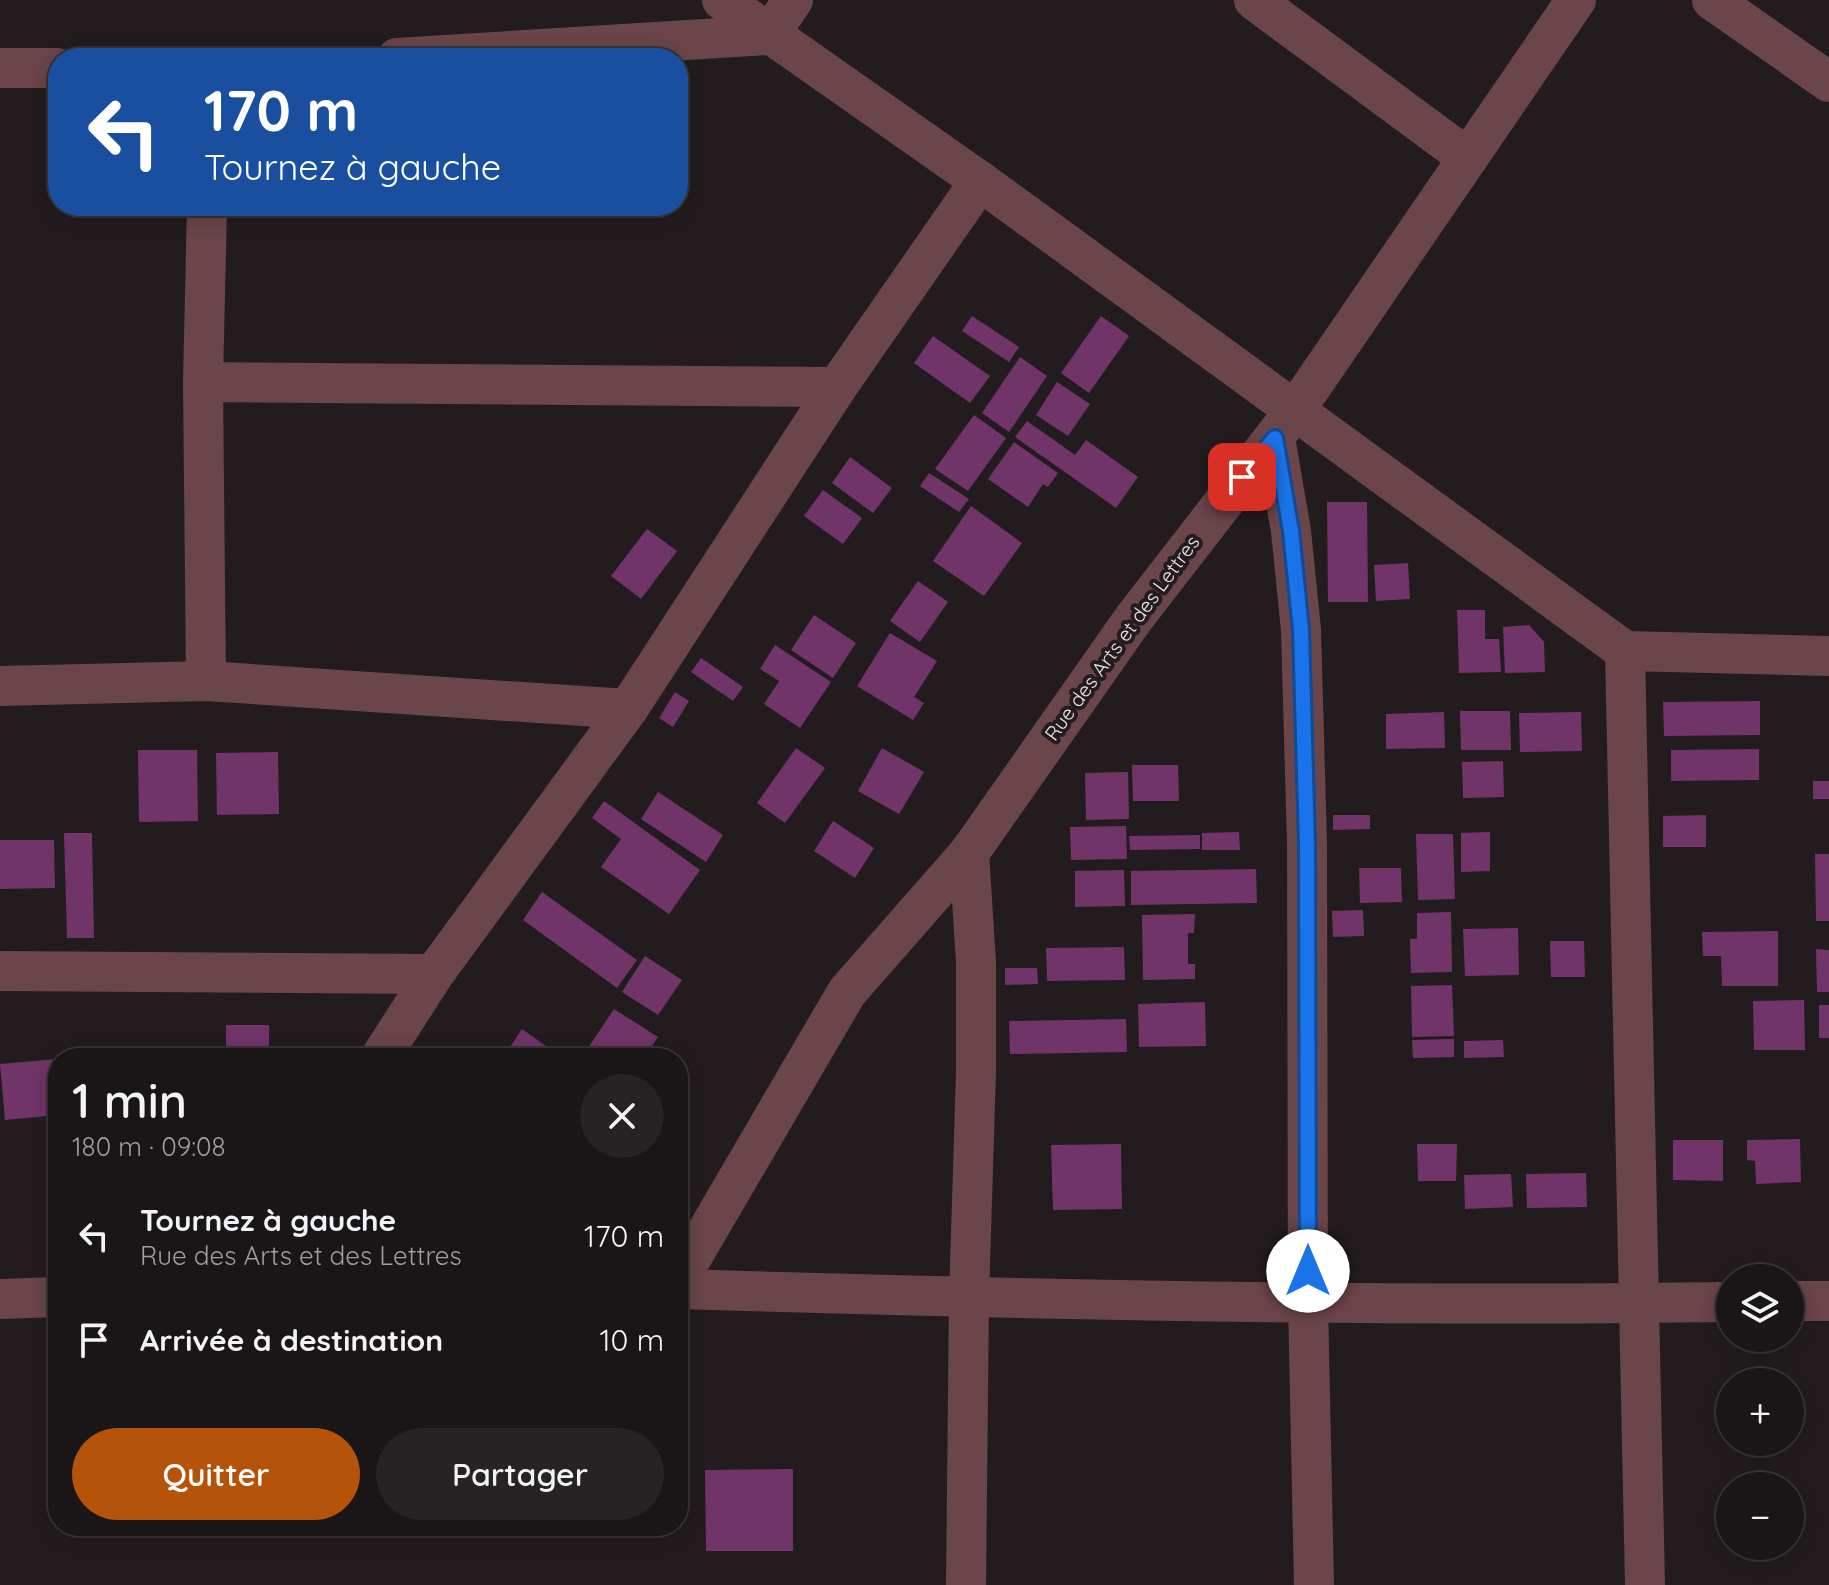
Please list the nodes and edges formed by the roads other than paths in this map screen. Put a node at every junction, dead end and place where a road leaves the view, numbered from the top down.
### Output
1 (722, 0) edge
2 (793, 0) edge
3 (1254, 0) edge
4 (1576, 0) edge
5 (1712, 0) edge
6 (769, 35) junction
7 (559, 48) edge
8 (0, 68) edge
9 (48, 68) edge
10 (1829, 82) edge
11 (1468, 158) junction
12 (980, 181) junction
13 (207, 216) edge
14 (203, 382) junction
15 (837, 387) junction
16 (1285, 423) junction
17 (1625, 651) junction
18 (1829, 656) edge
19 (206, 681) junction
20 (0, 686) edge
21 (628, 709) junction
22 (969, 853) junction
23 (0, 971) edge
24 (434, 974) junction
25 (386, 1048) edge
26 (688, 1264) edge
27 (688, 1289) edge
28 (48, 1297) edge
29 (969, 1298) junction
30 (0, 1299) edge
31 (1804, 1301) edge
32 (1829, 1301) edge
33 (1308, 1302) junction
34 (1716, 1302) edge
35 (1640, 1303) junction
36 (966, 1585) edge
37 (1314, 1585) edge
38 (1645, 1585) edge

1 - 6 street
2 - 6 street
3 - 11 street
4 - 11 street, Rue des Arts et des Lettres
5 - 10 street
6 - 7 street
6 - 12 street
8 - 9 street
11 - 16 street, Rue des Arts et des Lettres
12 - 15 street
12 - 16 street
13 - 14 street
14 - 15 street
14 - 19 street
15 - 21 street
16 - 17 street
16 - 22 street, Rue des Arts et des Lettres
16 - 33 street
17 - 18 street
17 - 35 street
19 - 20 street
19 - 21 street
21 - 24 street
22 - 26 street, Rue des Arts et des Lettres
22 - 29 street
23 - 24 street
24 - 25 street
27 - 29 street
28 - 30 street
29 - 33 street
29 - 36 street
31 - 32 street
33 - 35 street
33 - 37 street
34 - 35 street
35 - 38 street

